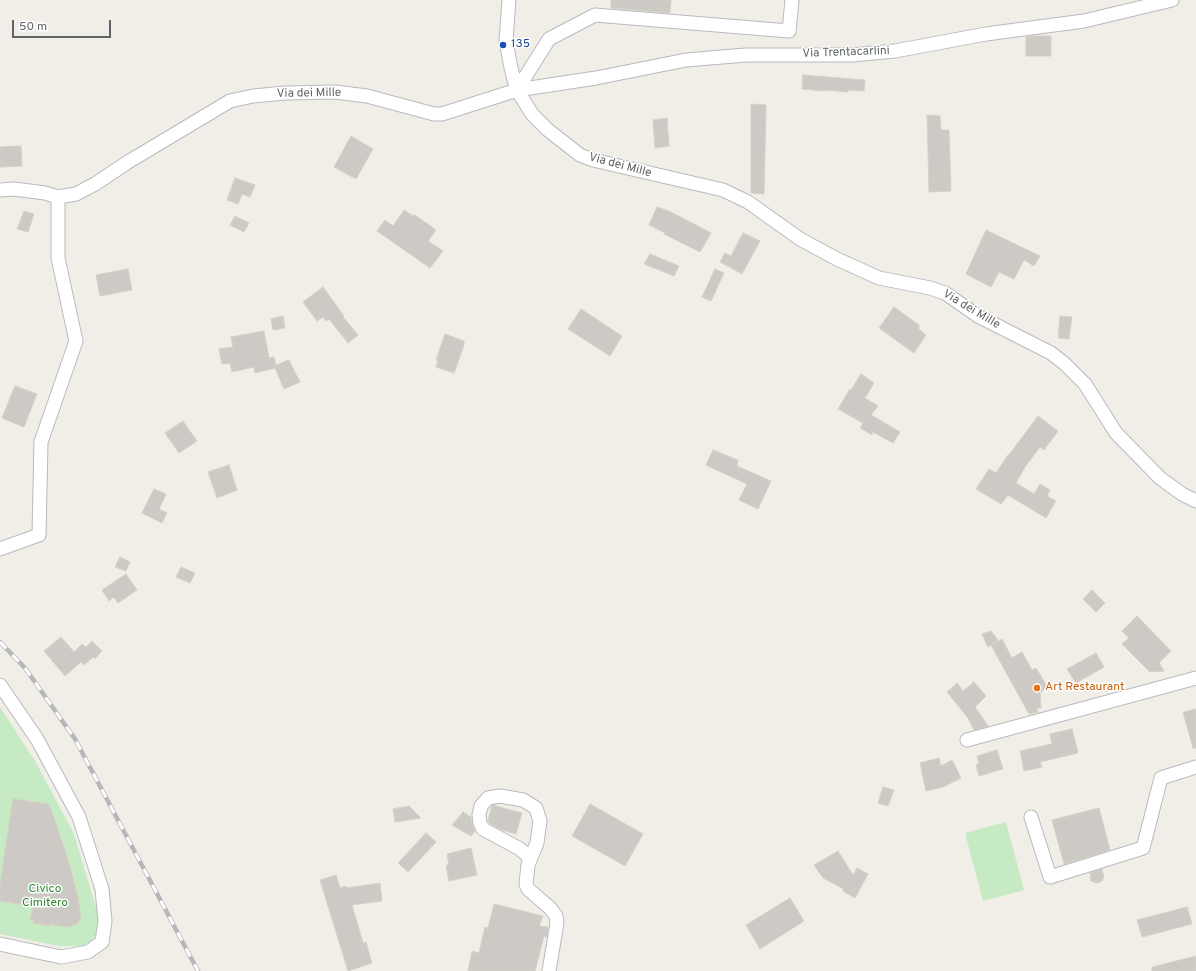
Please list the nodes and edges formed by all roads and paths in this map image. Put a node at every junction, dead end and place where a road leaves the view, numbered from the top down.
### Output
1 (510, 0) edge
2 (792, 0) edge
3 (1172, 0) edge
4 (517, 90) junction
5 (0, 190) edge
6 (58, 197) junction
7 (1196, 501) edge
8 (0, 549) edge
9 (1196, 678) edge
10 (0, 685) edge
11 (967, 740) dead end
12 (1196, 767) edge
13 (1031, 817) dead end
14 (529, 861) junction
15 (0, 944) edge
16 (549, 971) edge

1 - 4 street
2 - 4 street
3 - 4 street, Via Trentacarlini
4 - 6 street, Via dei Mille
4 - 7 street, Via dei Mille
5 - 6 street, Via dei Mille
6 - 8 street
9 - 11 street
10 - 15 street
12 - 13 street
14 - 14 street
14 - 16 street

